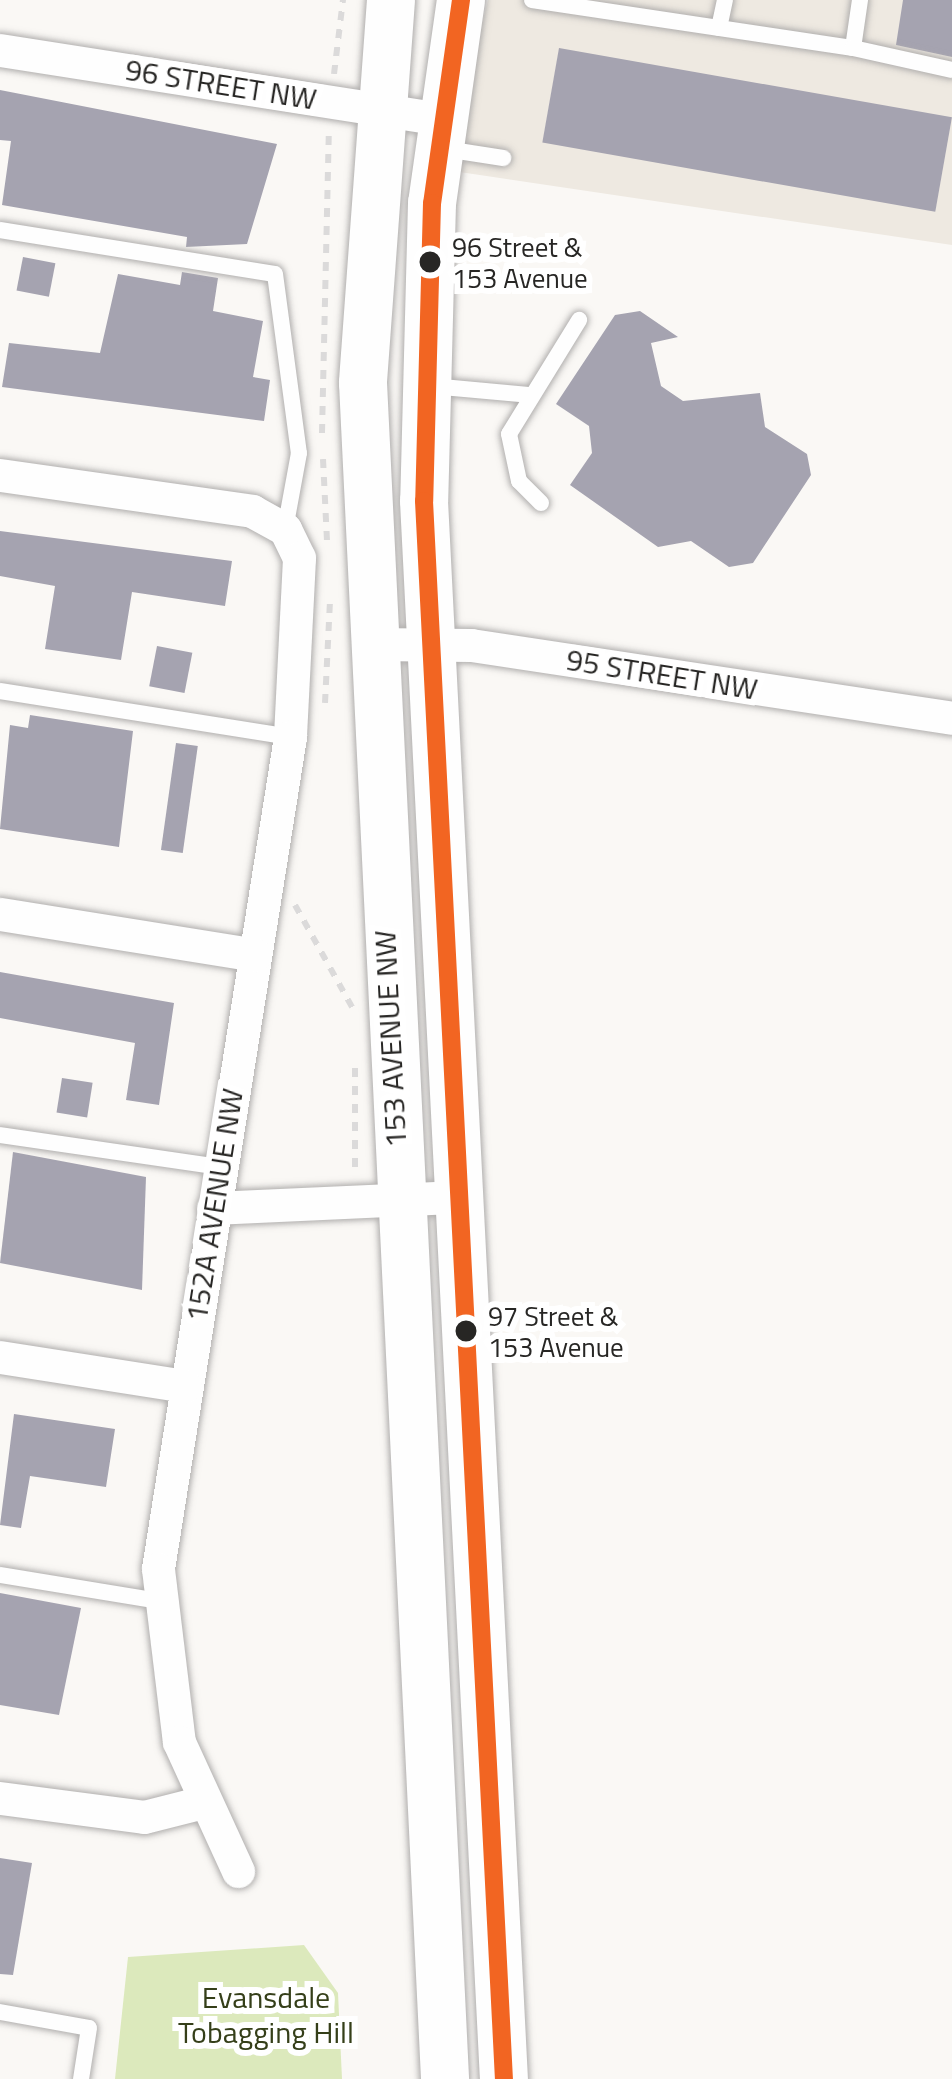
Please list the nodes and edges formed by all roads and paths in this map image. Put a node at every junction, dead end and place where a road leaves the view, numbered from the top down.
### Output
1 (343, 0) edge
2 (391, 0) edge
3 (461, 0) edge
4 (724, 0) edge
5 (860, 0) edge
6 (540, 1) edge
7 (719, 28) junction
8 (853, 48) junction
9 (0, 50) edge
10 (335, 69) dead end
11 (952, 70) edge
12 (376, 110) junction
13 (440, 133) junction
14 (503, 158) dead end
15 (0, 230) edge
16 (579, 320) dead end
17 (424, 385) junction
18 (530, 394) junction
19 (0, 475) edge
20 (541, 503) dead end
21 (285, 529) junction
22 (427, 641) junction
23 (371, 644) junction
24 (0, 691) edge
25 (952, 718) edge
26 (290, 737) junction
27 (0, 914) edge
28 (255, 955) junction
29 (0, 1136) edge
30 (220, 1167) junction
31 (458, 1197) junction
32 (398, 1200) junction
33 (213, 1208) junction
34 (0, 1357) edge
35 (185, 1386) junction
36 (0, 1575) edge
37 (158, 1600) junction
38 (0, 1798) edge
39 (199, 1803) junction
40 (238, 1871) dead end
41 (0, 2012) edge
42 (81, 2079) edge
43 (445, 2079) edge
44 (504, 2079) edge

1 - 10 path
2 - 12 main road, 153 AVENUE NW
3 - 13 main road, 153 AVENUE NW
4 - 7 lane
5 - 8 lane
6 - 7 lane
7 - 8 lane
8 - 11 lane
9 - 12 street, 96 STREET NW
12 - 13 street, 96 STREET NW
12 - 23 main road, 153 AVENUE NW
13 - 14 lane
13 - 17 main road, 153 AVENUE NW
15 - 21 lane
16 - 18 lane
17 - 18 lane
17 - 22 main road, 153 AVENUE NW
18 - 20 lane
19 - 21 street
21 - 26 street, 152A AVENUE NW
22 - 23 street, 95 STREET NW
22 - 25 street, 95 STREET NW
22 - 31 main road, 153 AVENUE NW
23 - 32 main road, 153 AVENUE NW
24 - 26 lane
26 - 28 street, 152A AVENUE NW
27 - 28 street
28 - 30 street, 152A AVENUE NW
29 - 30 lane
30 - 33 street, 152A AVENUE NW
31 - 32 street
31 - 44 main road, 153 AVENUE NW
32 - 33 street
32 - 43 main road, 153 AVENUE NW
33 - 35 street, 152A AVENUE NW
34 - 35 street
35 - 37 street, 152A AVENUE NW
36 - 37 lane
37 - 39 street, 152A AVENUE NW
38 - 39 street
39 - 40 street, 152A AVENUE NW
41 - 42 lane

